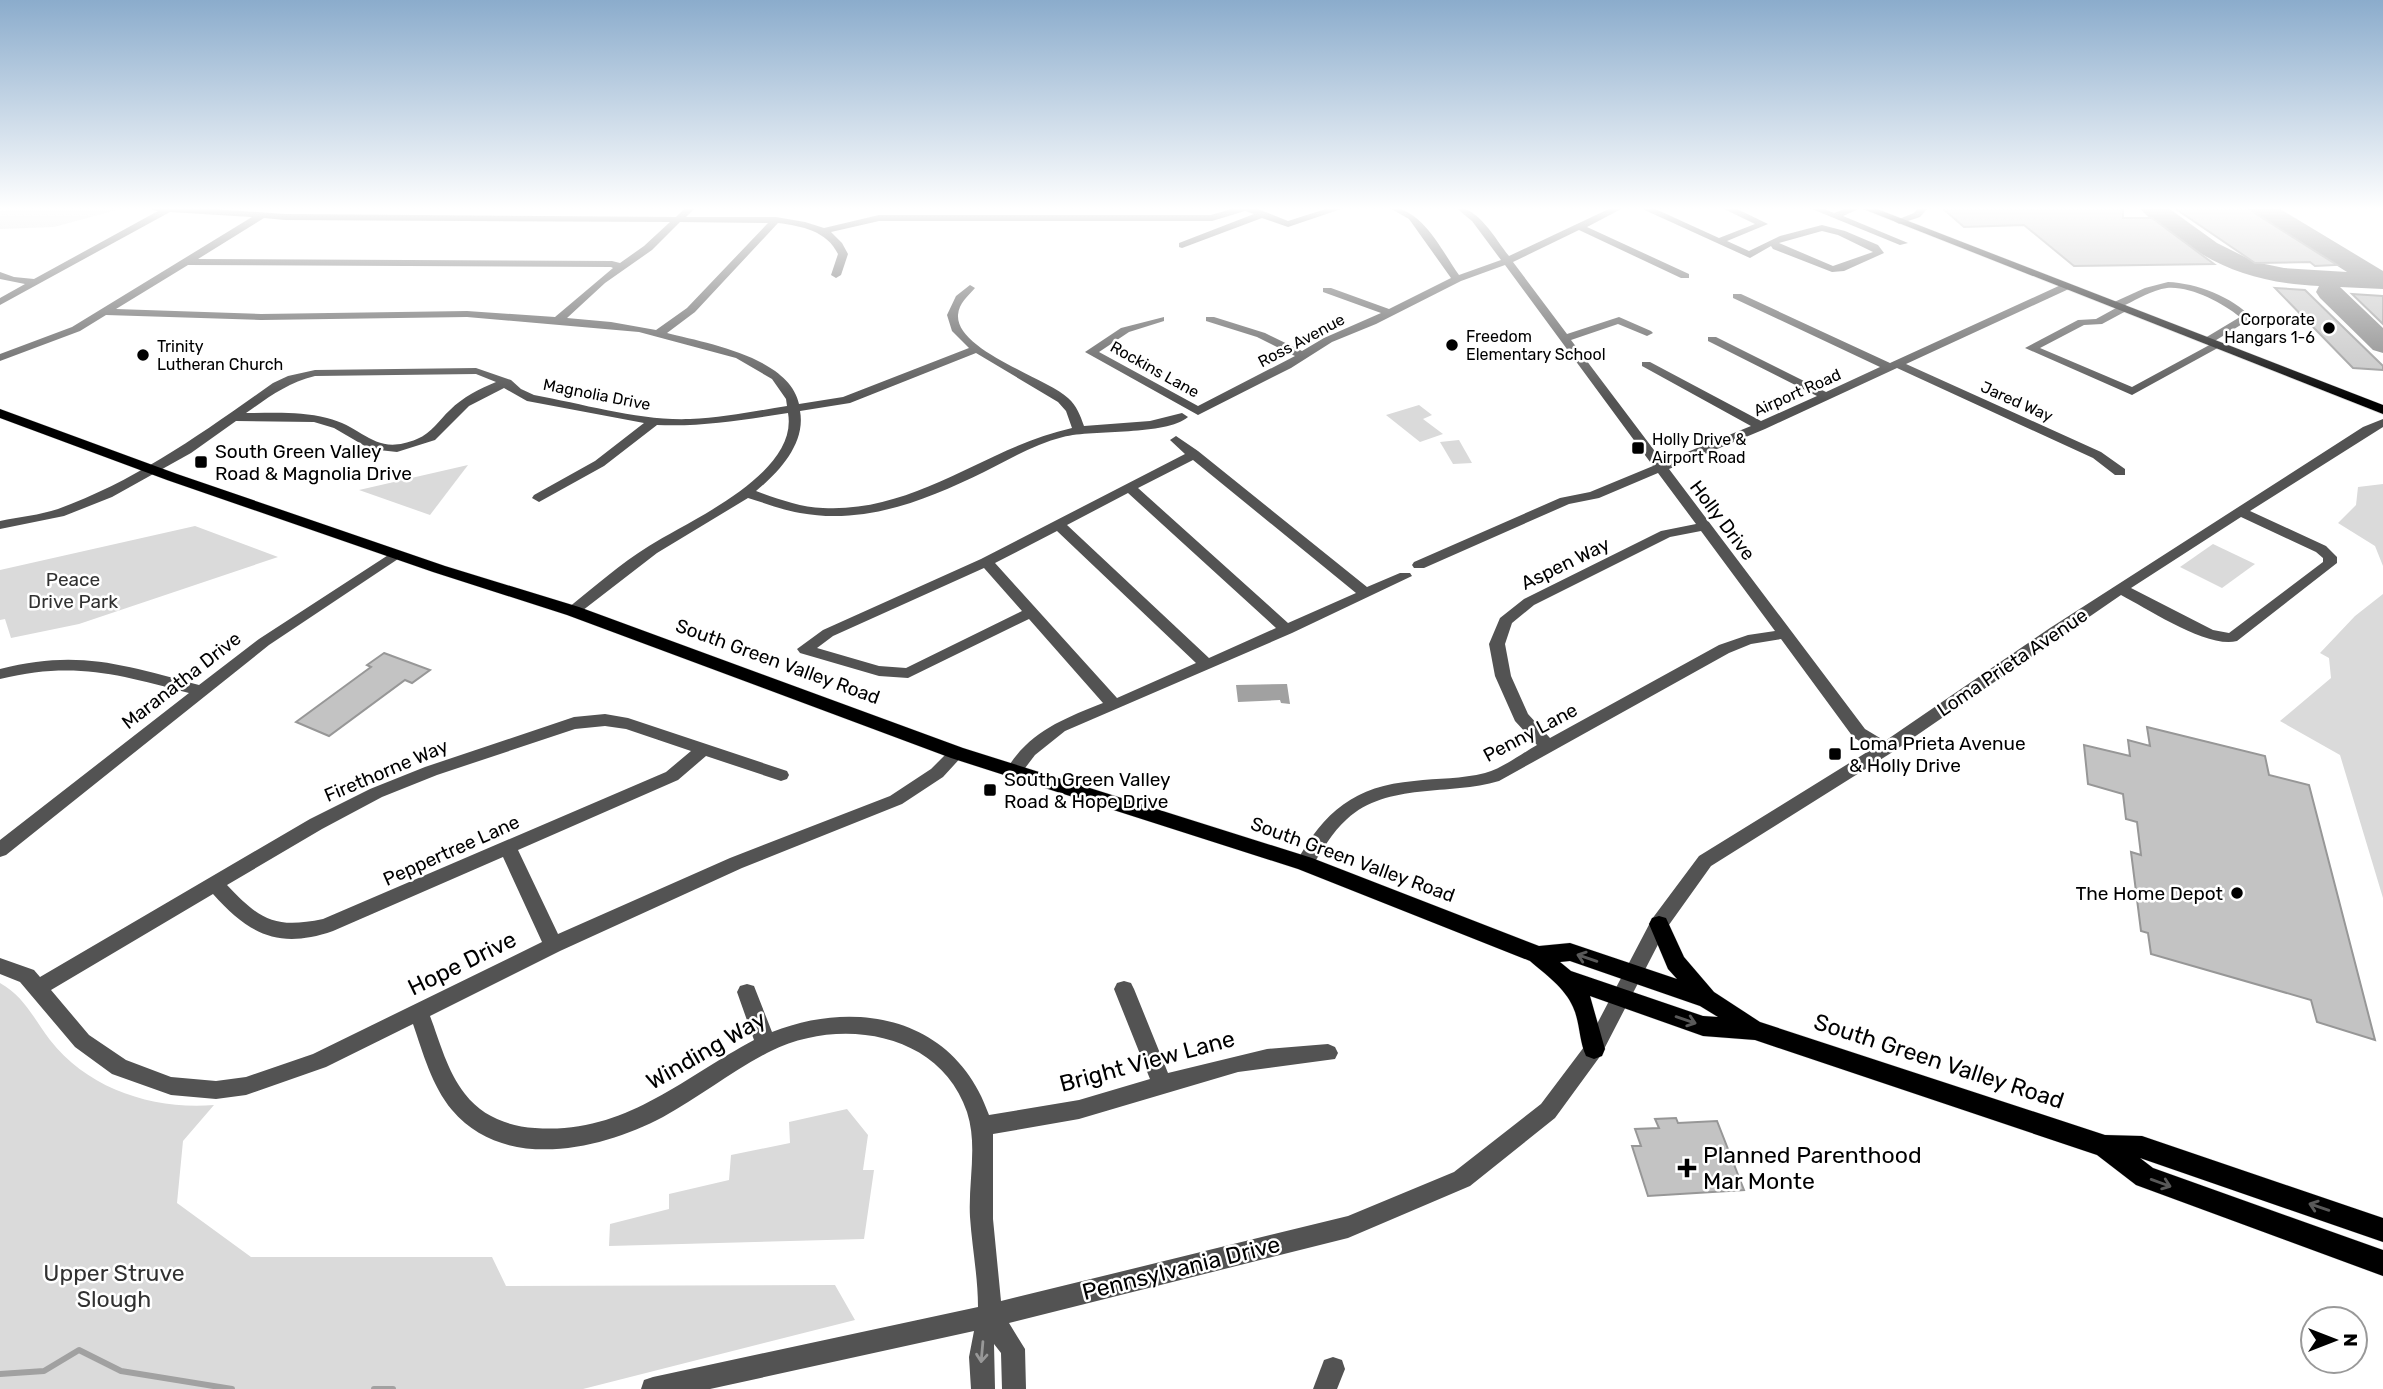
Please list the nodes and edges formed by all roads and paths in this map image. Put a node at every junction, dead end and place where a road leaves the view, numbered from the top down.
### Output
1 (54, 272) edge
2 (169, 272) edge
3 (614, 272) edge
4 (727, 272) edge
5 (837, 272) edge
6 (1452, 272) edge
7 (1476, 272) edge
8 (1515, 272) edge
9 (1676, 272) edge
10 (2030, 272) edge
11 (0, 275) edge
12 (836, 275) dead end
13 (1685, 276) dead end
14 (1457, 279) junction
15 (36, 282) junction
16 (2067, 286) junction
17 (970, 288) dead end
18 (1326, 290) dead end
19 (1737, 296) dead end
20 (0, 302) edge
21 (2120, 306) junction
22 (104, 312) junction
23 (1390, 313) junction
24 (1210, 318) dead end
25 (1160, 319) dead end
26 (559, 320) junction
27 (1647, 333) dead end
28 (658, 334) junction
29 (1565, 338) junction
30 (1713, 339) dead end
31 (2214, 342) junction
32 (976, 349) junction
33 (1303, 356) junction
34 (0, 358) edge
35 (1646, 364) dead end
36 (1893, 365) junction
37 (507, 382) junction
38 (1826, 396) junction
39 (794, 409) junction
40 (2383, 410) edge
41 (1198, 411) joint
42 (0, 413) edge
43 (1182, 417) dead end
44 (233, 418) junction
45 (654, 421) junction
46 (2383, 423) edge
47 (1761, 426) junction
48 (1079, 430) junction
49 (1176, 440) dead end
50 (1194, 454) junction
51 (1662, 468) junction
52 (154, 469) junction
53 (2120, 472) dead end
54 (1131, 489) junction
55 (747, 494) junction
56 (539, 498) dead end
57 (2241, 512) junction
58 (1059, 525) junction
59 (0, 526) edge
60 (1703, 527) junction
61 (396, 554) junction
62 (986, 562) junction
63 (1419, 565) dead end
64 (1405, 576) dead end
65 (2121, 589) junction
66 (1365, 593) junction
67 (573, 611) junction
68 (1031, 612) junction
69 (1287, 630) junction
70 (1785, 634) junction
71 (1207, 665) junction
72 (0, 674) edge
73 (201, 691) junction
74 (1114, 705) junction
75 (1549, 747) junction
76 (704, 749) junction
77 (1885, 749) junction
78 (957, 753) junction
79 (1013, 772) junction
80 (781, 775) dead end
81 (508, 847) junction
82 (0, 850) edge
83 (1305, 863) junction
84 (215, 884) junction
85 (1659, 924) junction
86 (553, 945) junction
87 (1538, 955) junction
88 (0, 966) edge
89 (1634, 975) junction
90 (1563, 977) junction
91 (38, 988) junction
92 (1124, 989) dead end
93 (747, 992) dead end
94 (1622, 998) junction
95 (1708, 999) junction
96 (418, 1011) junction
97 (1755, 1030) junction
98 (765, 1042) junction
99 (1594, 1049) junction
100 (1328, 1053) dead end
101 (1162, 1083) junction
102 (981, 1126) junction
103 (2105, 1146) junction
104 (2383, 1230) edge
105 (2383, 1263) edge
106 (989, 1315) junction
107 (653, 1389) edge
108 (982, 1389) edge
109 (1013, 1389) edge

1 - 15 street
2 - 22 street
3 - 26 street
4 - 28 street
5 - 12 street
6 - 14 street
7 - 14 street, Ross Avenue
8 - 29 street, Holly Drive
9 - 13 street
10 - 16 main road
11 - 15 street
14 - 23 street, Ross Avenue
15 - 20 street
16 - 21 main road
16 - 36 street, Airport Road
17 - 32 street
18 - 23 street
19 - 36 street, Jared Way
21 - 31 main road
21 - 31 street
21 - 31 street
22 - 26 street
22 - 34 street
23 - 33 street, Ross Avenue
24 - 33 street
25 - 41 street, Rockins Lane
26 - 28 street
27 - 29 street
28 - 39 street
29 - 51 street, Holly Drive
30 - 38 street
31 - 40 main road
32 - 39 street, Magnolia Drive
32 - 48 street
33 - 41 street, Ross Avenue
35 - 47 street
36 - 38 street, Airport Road
36 - 53 street, Jared Way
37 - 44 street, Magnolia Drive
37 - 44 street
37 - 45 street, Magnolia Drive
38 - 47 street, Airport Road
39 - 45 street, Magnolia Drive
39 - 55 street
42 - 52 main road, South Green Valley Road
43 - 48 street
44 - 52 street, Magnolia Drive
45 - 56 street
46 - 57 street, Loma Prieta Avenue
47 - 51 street, Airport Road
48 - 55 street
49 - 50 street
50 - 54 street
50 - 66 street
51 - 60 street, Holly Drive
51 - 63 street, Airport Road
52 - 59 street, Magnolia Drive
52 - 61 main road, South Green Valley Road
54 - 58 street
54 - 69 street
55 - 67 street
57 - 65 street, Loma Prieta Avenue
57 - 65 street
58 - 62 street
58 - 71 street
60 - 70 street, Holly Drive
60 - 75 street, Aspen Way
61 - 67 main road, South Green Valley Road
61 - 73 street, Maranatha Drive
62 - 68 street
62 - 68 street
64 - 66 street
65 - 77 street, Loma Prieta Avenue
66 - 69 street
67 - 78 main road, South Green Valley Road
68 - 74 street
69 - 71 street
70 - 75 street, Penny Lane
70 - 77 street, Holly Drive
71 - 74 street
72 - 73 street
73 - 82 street, Maranatha Drive
74 - 79 street
75 - 83 street, Penny Lane
76 - 80 street, Firethorne Way
76 - 81 street, Peppertree Lane
76 - 84 street, Firethorne Way
77 - 85 street, Loma Prieta Avenue
78 - 79 main road, South Green Valley Road
78 - 86 street, Hope Drive
79 - 83 main road, South Green Valley Road
81 - 84 street, Peppertree Lane
81 - 86 street
83 - 87 main road, South Green Valley Road
84 - 91 street, Firethorne Way
85 - 89 street, Loma Prieta Avenue
85 - 95 main road
86 - 96 street, Hope Drive
89 -> 87 main road, South Green Valley Road
87 - 90 main road, South Green Valley Road
88 - 91 street, Hope Drive
89 - 94 street, Loma Prieta Avenue
89 - 95 main road, South Green Valley Road
90 - 94 main road, South Green Valley Road
90 - 99 main road
91 - 96 street, Hope Drive
92 - 101 street
93 - 98 street
94 -> 97 main road, South Green Valley Road
94 - 99 street, Pennsylvania Drive
95 - 97 main road, South Green Valley Road
96 - 98 street, Winding Way
97 - 103 main road, South Green Valley Road
98 - 102 street, Winding Way
99 - 106 street, Pennsylvania Drive
100 - 101 street, Bright View Lane
101 - 102 street, Bright View Lane
102 - 106 street, Winding Way
104 -> 103 main road, South Green Valley Road
103 -> 105 main road, South Green Valley Road
106 - 107 street, Pennsylvania Drive
106 -> 108 street
106 - 109 street

